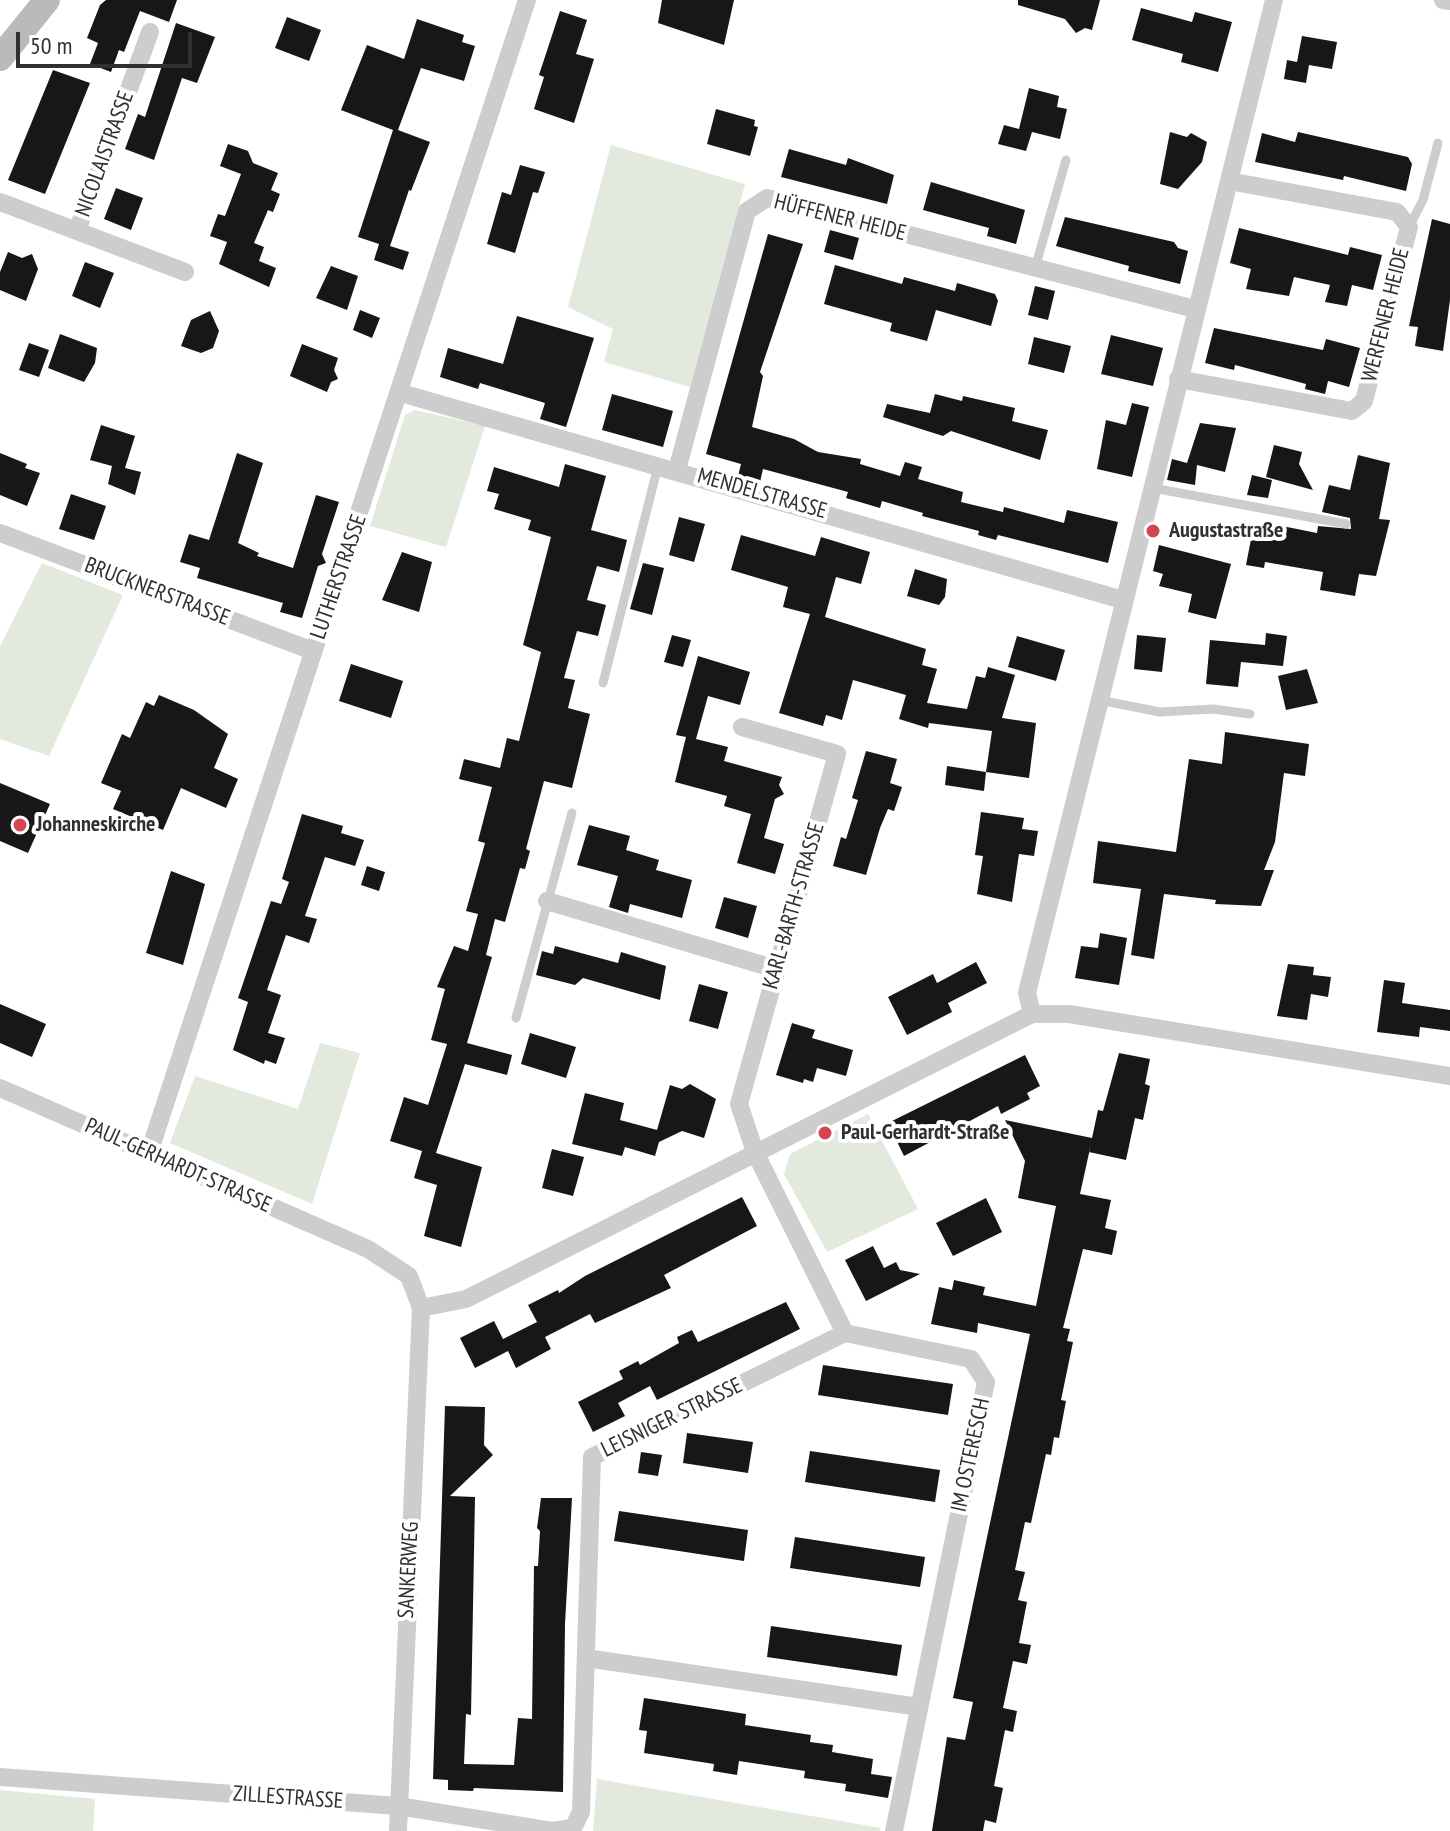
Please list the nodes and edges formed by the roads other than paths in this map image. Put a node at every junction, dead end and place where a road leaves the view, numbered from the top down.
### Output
1 (47, 0) edge
2 (527, 0) edge
3 (1274, 0) edge
4 (1443, 0) edge
5 (1450, 1) edge
6 (150, 32) dead end
7 (0, 58) edge
8 (1438, 143) dead end
9 (1066, 160) dead end
10 (1229, 181) junction
11 (0, 202) edge
12 (1409, 227) junction
13 (77, 231) junction
14 (1035, 268) junction
15 (185, 272) dead end
16 (1195, 309) junction
17 (1178, 379) junction
18 (401, 393) junction
19 (668, 467) junction
20 (1151, 488) junction
21 (1346, 524) dead end
22 (0, 533) edge
23 (1123, 600) junction
24 (313, 651) junction
25 (603, 683) dead end
26 (1098, 700) junction
27 (1250, 714) dead end
28 (742, 727) dead end
29 (572, 813) dead end
30 (547, 901) junction
31 (776, 969) junction
32 (1032, 1014) junction
33 (516, 1018) dead end
34 (1450, 1076) edge
35 (0, 1088) edge
36 (755, 1152) junction
37 (149, 1153) junction
38 (421, 1308) junction
39 (845, 1333) junction
40 (586, 1658) junction
41 (919, 1707) junction
42 (0, 1777) edge
43 (398, 1806) junction
44 (573, 1828) joint
45 (398, 1831) edge
46 (894, 1831) edge

1 - 7 main road
2 - 18 street, LUTHERSTRASSE
3 - 10 street
4 - 5 street
6 - 13 street, NICOLAISTRASSE
8 - 12 lane
9 - 14 lane
10 - 12 street, WERFENER HEIDE
10 - 16 street
11 - 13 street, NICOLAISTRASSE
12 - 17 street, WERFENER HEIDE
13 - 15 street, NICOLAISTRASSE
14 - 16 street, HÜFFENER HEIDE
14 - 19 street, HÜFFENER HEIDE
16 - 17 street
17 - 20 street
18 - 19 street, MENDELSTRASSE
18 - 24 street, LUTHERSTRASSE
19 - 23 street, MENDELSTRASSE
19 - 25 lane
20 - 21 lane
20 - 23 street
22 - 24 street, BRUCKNERSTRASSE
23 - 26 street
24 - 37 street, LUTHERSTRASSE
26 - 27 lane
26 - 32 street
28 - 31 street, KARL-BARTH-STRASSE
29 - 30 lane
30 - 31 street
30 - 33 lane
31 - 36 street, KARL-BARTH-STRASSE
32 - 34 street
32 - 36 street
35 - 37 street, PAUL-GERHARDT-STRASSE
36 - 38 street
36 - 39 street
37 - 38 street, PAUL-GERHARDT-STRASSE
38 - 43 street, SANKERWEG
39 - 40 street, LEISNIGER STRASSE
39 - 41 street, IM OSTERESCH
40 - 41 street
40 - 44 street, LEISNIGER STRASSE
41 - 46 street, IM OSTERESCH
42 - 43 street, ZILLESTRASSE
43 - 44 street, ZILLESTRASSE
43 - 45 street, SANKERWEG

